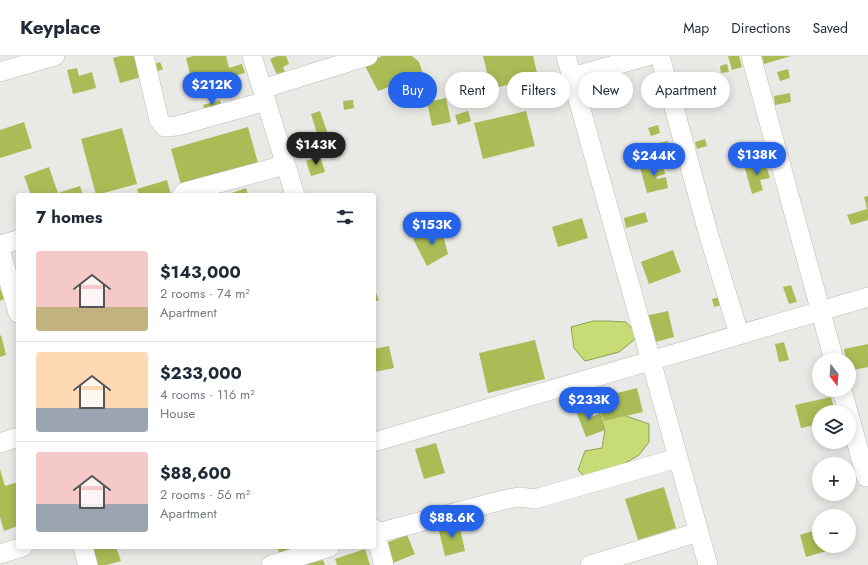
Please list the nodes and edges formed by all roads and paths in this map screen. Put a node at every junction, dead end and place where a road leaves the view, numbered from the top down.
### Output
1 (55, 56) edge
2 (144, 56) edge
3 (252, 56) edge
4 (368, 56) edge
5 (566, 56) edge
6 (647, 56) edge
7 (660, 56) edge
8 (751, 56) edge
9 (0, 72) edge
10 (572, 77) junction
11 (264, 95) junction
12 (286, 165) junction
13 (184, 193) edge
14 (293, 193) edge
15 (16, 241) edge
16 (0, 245) edge
17 (0, 249) edge
18 (868, 297) edge
19 (16, 306) edge
20 (821, 311) junction
21 (739, 334) junction
22 (832, 353) edge
23 (652, 360) junction
24 (16, 438) edge
25 (856, 439) edge
26 (376, 441) edge
27 (0, 443) edge
28 (678, 458) junction
29 (866, 477) dead end
30 (376, 532) edge
31 (699, 532) junction
32 (376, 539) edge
33 (16, 549) edge
34 (84, 549) edge
35 (323, 549) edge
36 (0, 554) edge
37 (0, 558) edge
38 (2, 565) edge
39 (88, 565) edge
40 (271, 565) edge
41 (384, 565) edge
42 (590, 565) edge
43 (708, 565) edge

1 - 9 street
2 - 11 street
3 - 11 street
4 - 11 street
5 - 10 street
6 - 10 street
7 - 21 street
8 - 20 street
10 - 23 street
11 - 12 street
12 - 13 street
12 - 14 street
15 - 16 street
17 - 19 street
18 - 20 street
20 - 21 street
20 - 22 street
21 - 23 street
23 - 26 street
23 - 28 street
24 - 27 street
25 - 29 street
28 - 30 street
28 - 31 street
31 - 42 street
31 - 43 street
32 - 41 street
33 - 36 street
34 - 39 street
35 - 40 street
37 - 38 street

